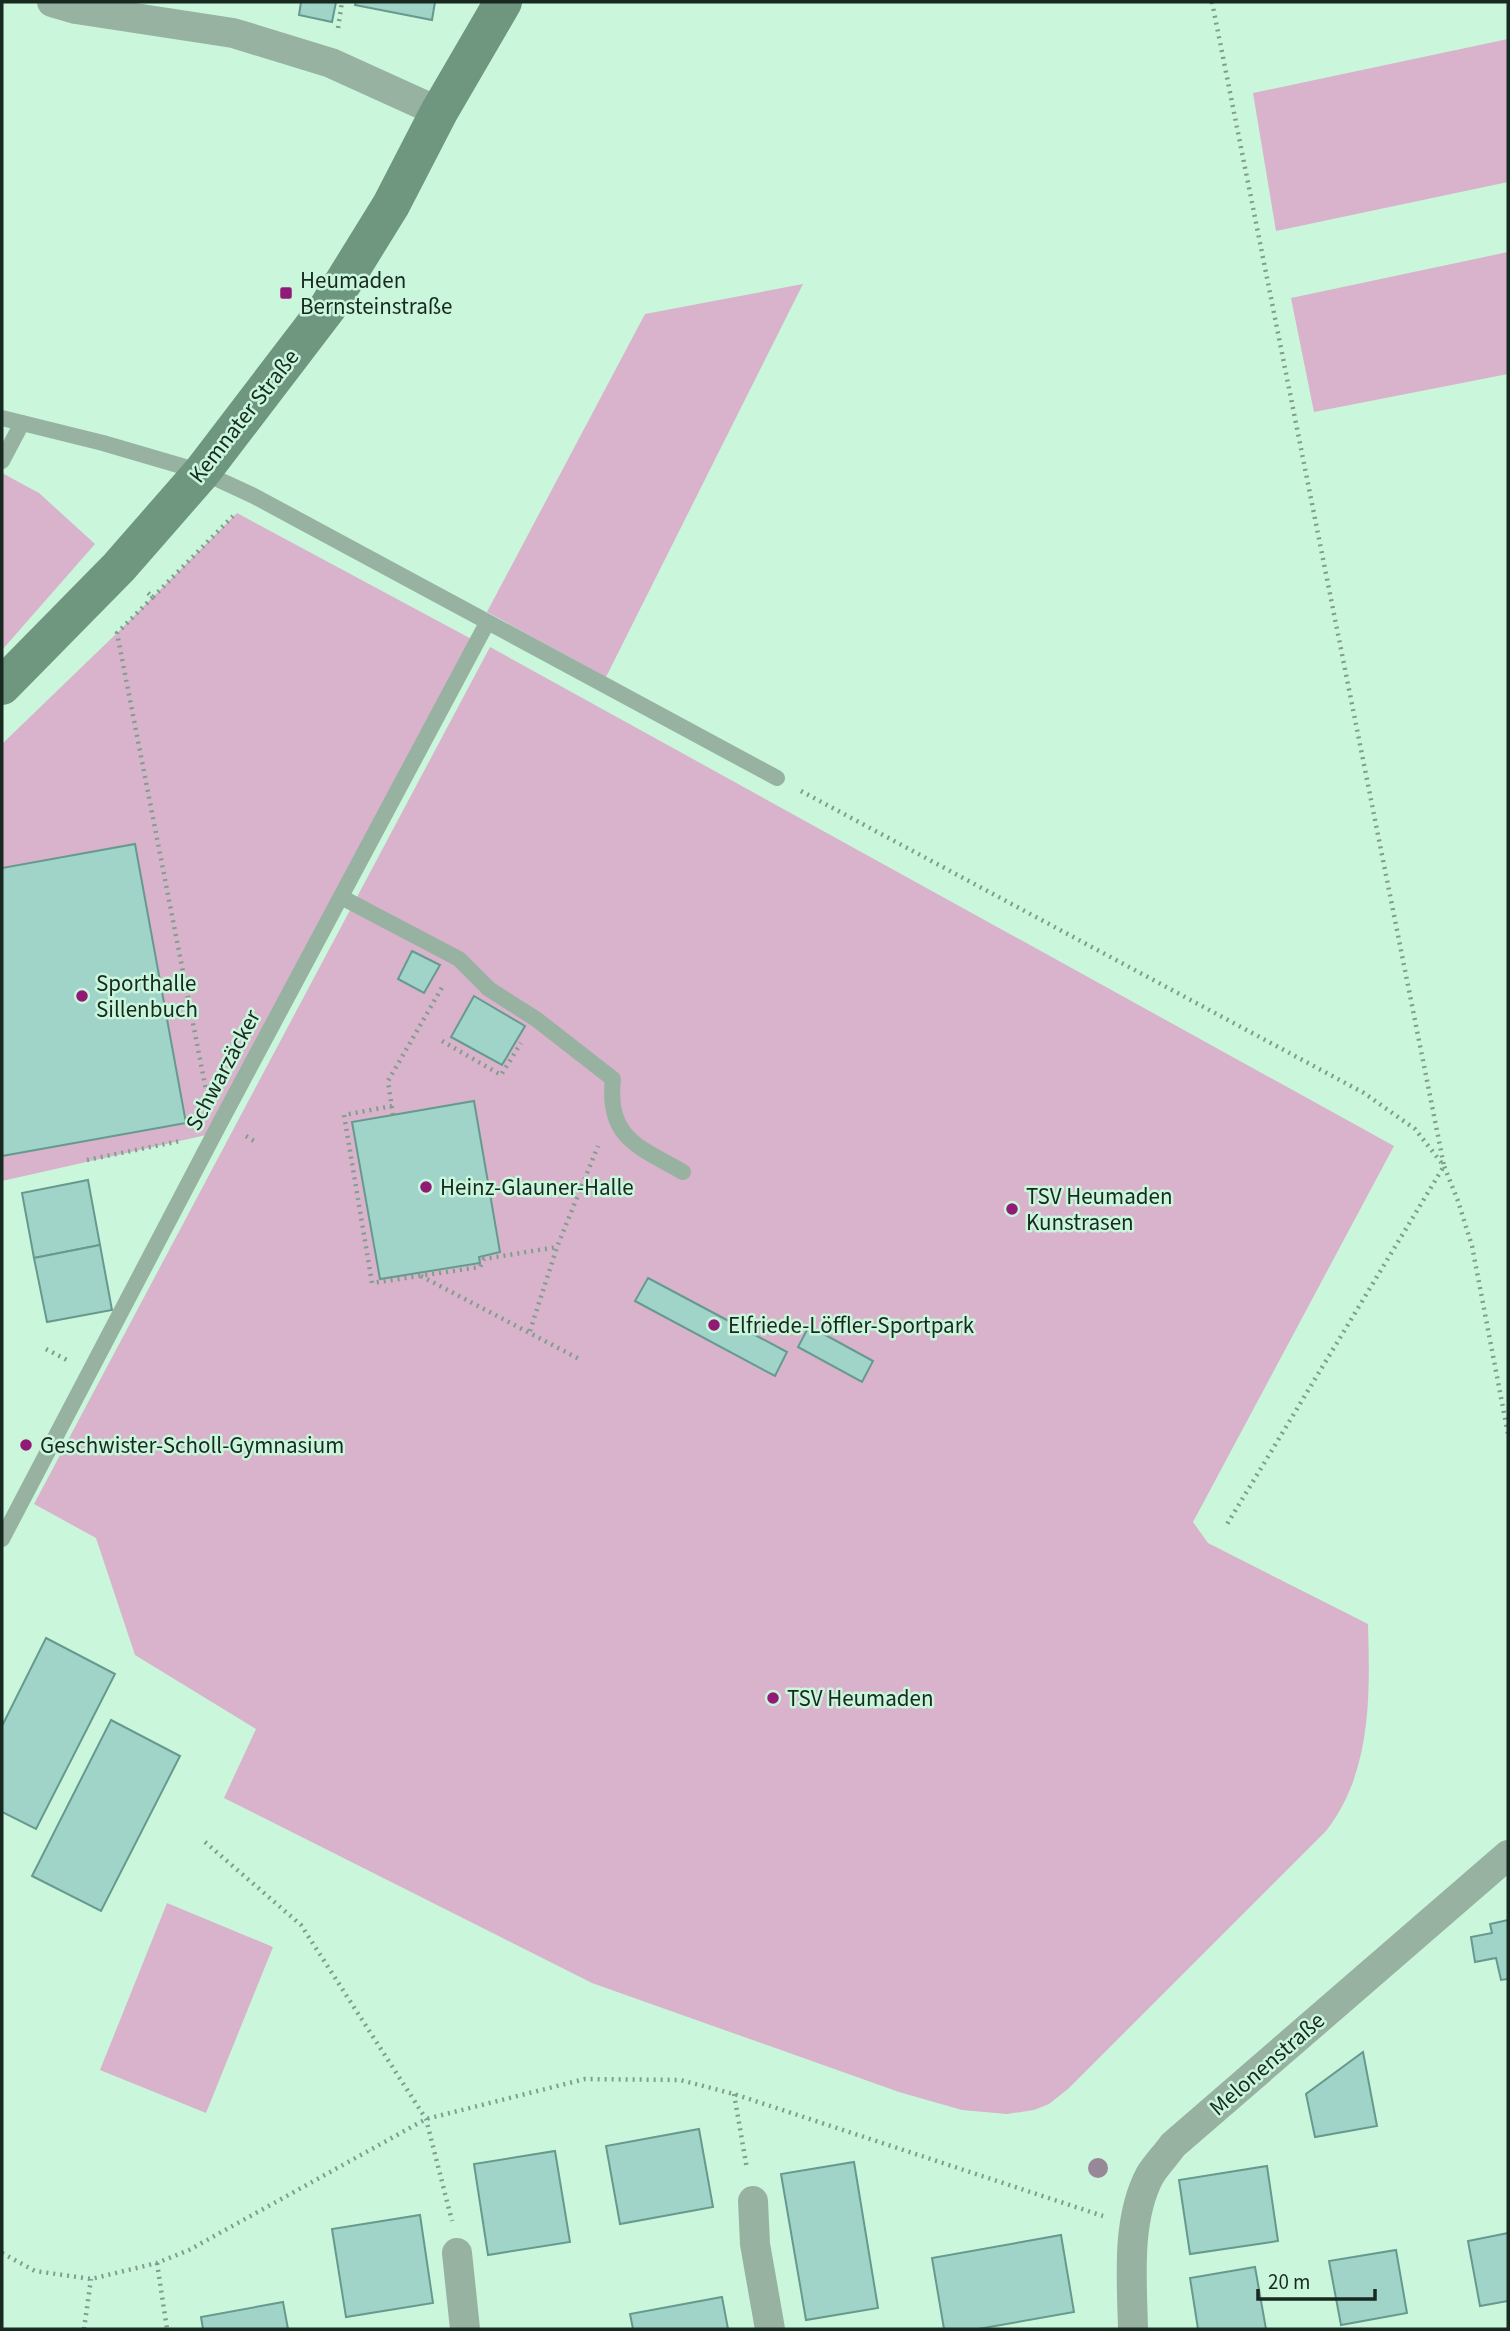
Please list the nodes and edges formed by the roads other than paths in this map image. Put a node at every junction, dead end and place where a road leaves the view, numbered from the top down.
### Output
1 (52, 2) edge
2 (503, 2) edge
3 (439, 112) junction
4 (2, 418) edge
5 (22, 423) junction
6 (2, 461) edge
7 (202, 472) junction
8 (487, 623) junction
9 (2, 686) edge
10 (776, 778) road end
11 (341, 897) junction
12 (683, 1172) dead end
13 (2, 1539) edge
14 (1508, 1854) edge
15 (753, 2201) road end
16 (457, 2253) road end
17 (465, 2329) edge
18 (770, 2329) edge
19 (1133, 2329) edge

1 - 3 street
2 - 3 street, Kemnater Straße
3 - 7 street, Kemnater Straße
4 - 5 lane
5 - 6 lane
5 - 7 lane
7 - 8 lane
7 - 9 street, Kemnater Straße
8 - 10 lane
8 - 11 lane, Schwarzäcker
11 - 12 lane
11 - 13 lane, Schwarzäcker
14 - 19 street, Melonenstraße
15 - 18 street
16 - 17 street

